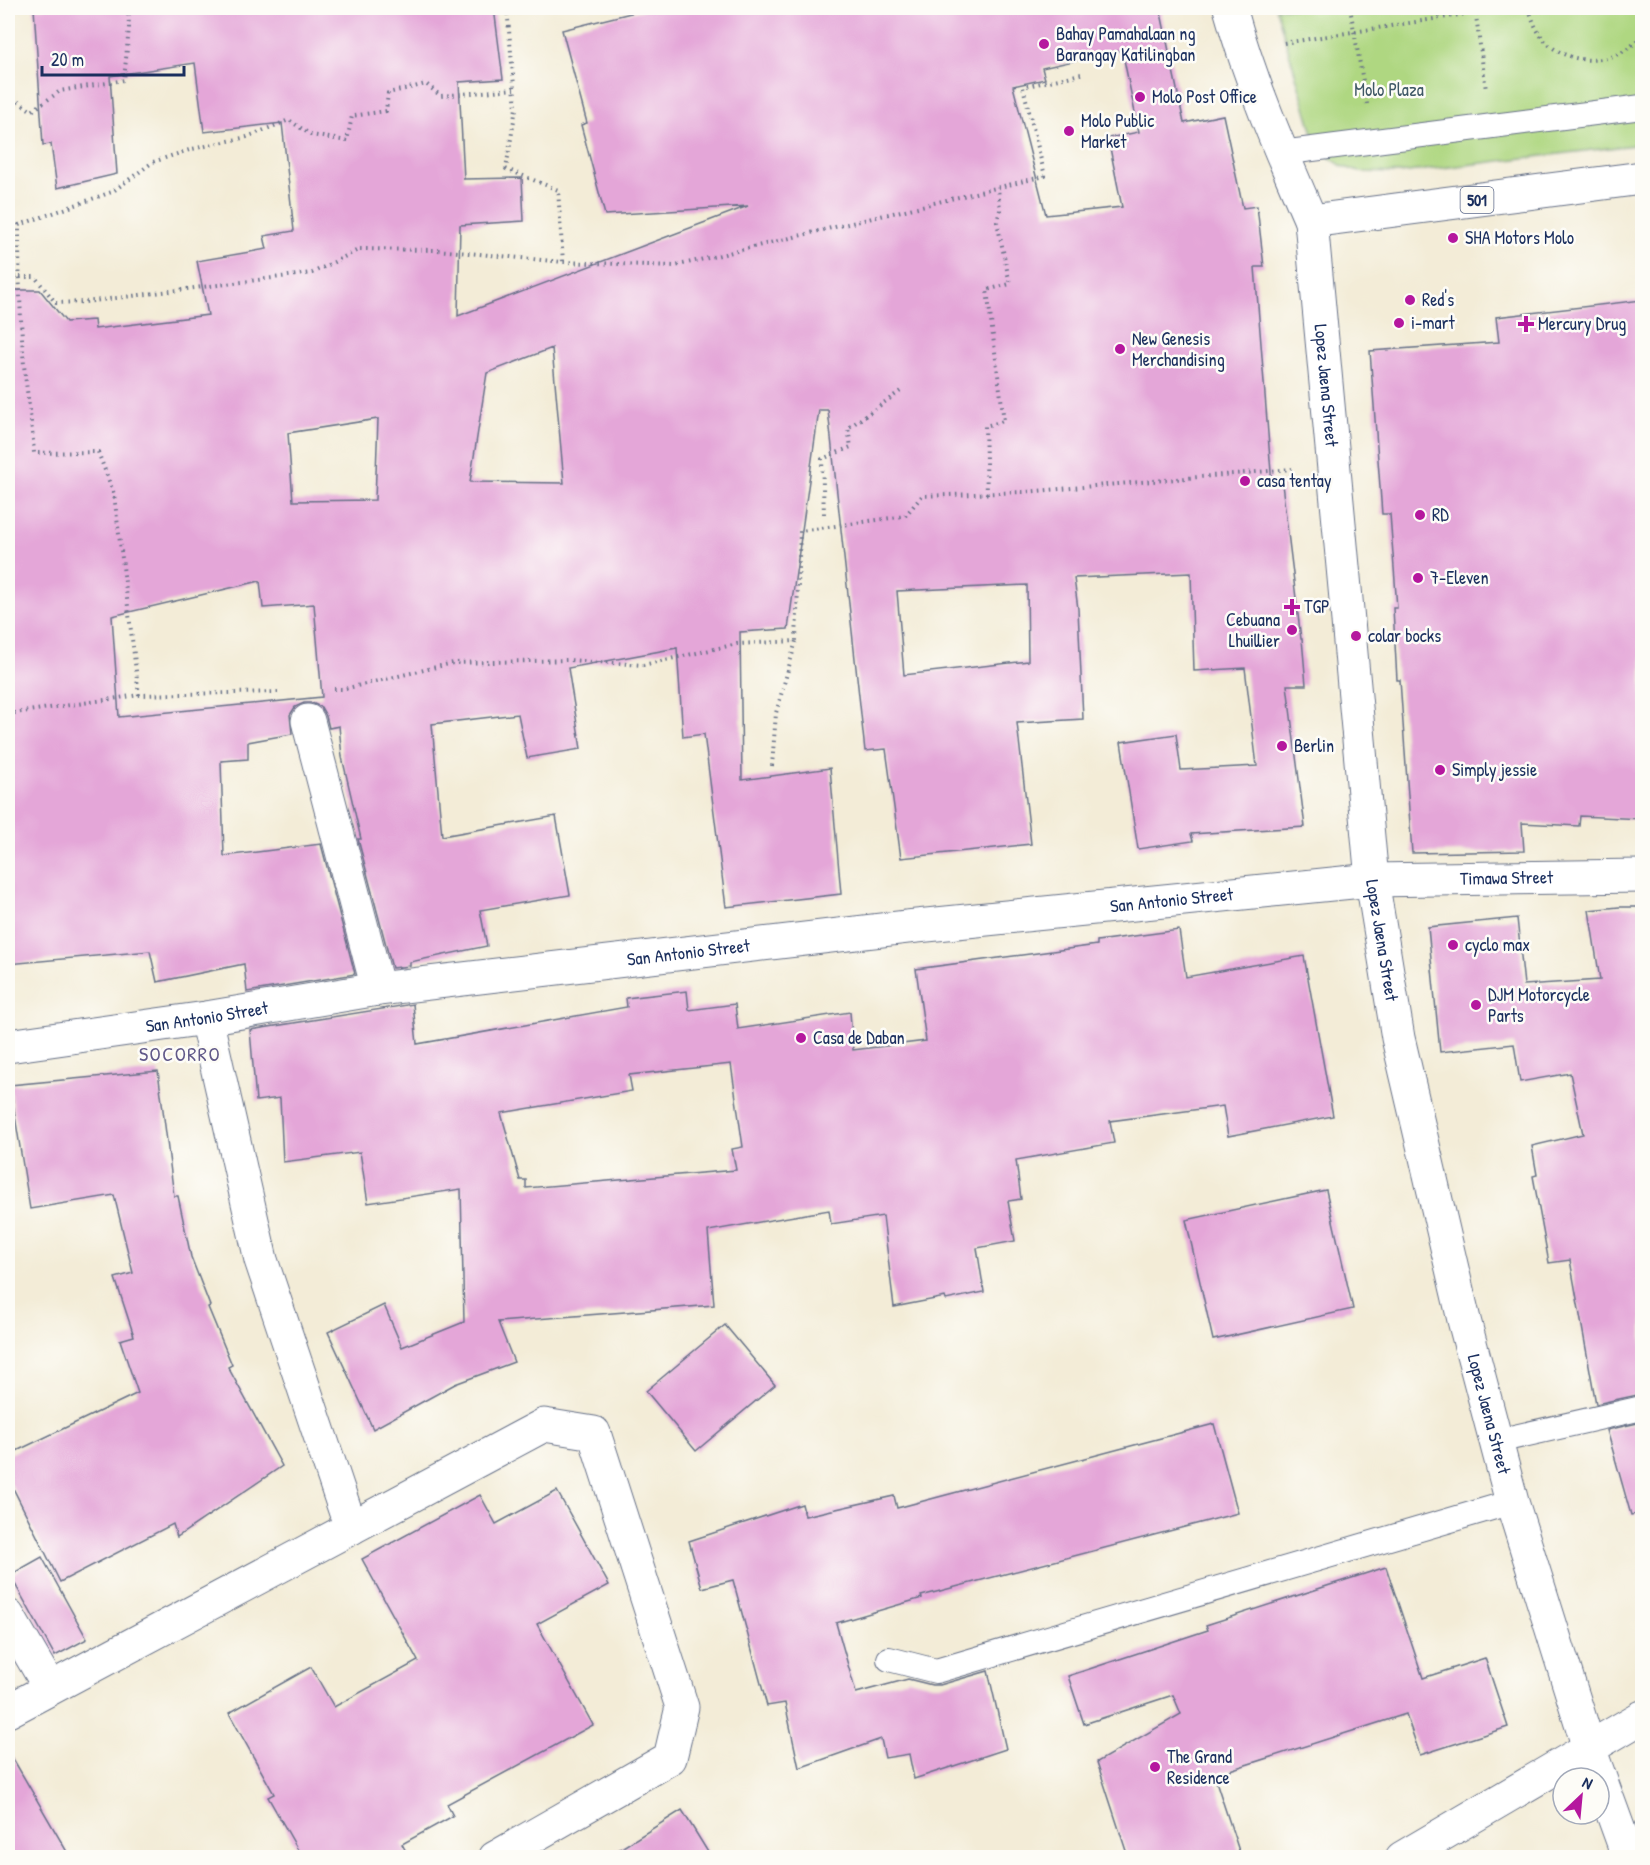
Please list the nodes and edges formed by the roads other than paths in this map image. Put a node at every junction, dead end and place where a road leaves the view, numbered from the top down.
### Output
1 (1230, 8) edge
2 (1642, 107) edge
3 (1281, 153) junction
4 (1642, 178) edge
5 (1311, 221) junction
6 (308, 721) dead end
7 (1642, 876) edge
8 (1372, 880) junction
9 (378, 989) junction
10 (206, 1018) junction
11 (8, 1046) edge
12 (1642, 1408) edge
13 (1497, 1441) junction
14 (1512, 1502) junction
15 (351, 1528) junction
16 (8, 1616) edge
17 (889, 1659) dead end
18 (50, 1688) junction
19 (8, 1711) edge
20 (1642, 1717) edge
21 (1588, 1748) junction
22 (495, 1857) edge
23 (1402, 1857) edge
24 (1629, 1857) edge

1 - 3 street, Lopez Jaena Street
2 - 3 lane
3 - 5 street, Lopez Jaena Street
4 - 5 street, 501
5 - 8 street, Lopez Jaena Street
6 - 9 street
7 - 8 street, Timawa Street
8 - 9 street, San Antonio Street
8 - 13 street, Lopez Jaena Street
9 - 10 street, San Antonio Street
10 - 11 street, San Antonio Street
10 - 15 street
12 - 13 lane
13 - 14 street, Lopez Jaena Street
14 - 17 lane
14 - 21 street, Lopez Jaena Street
15 - 18 street
15 - 22 street
16 - 18 street
18 - 19 street
20 - 21 street
21 - 23 street
21 - 24 street, Lopez Jaena Street

